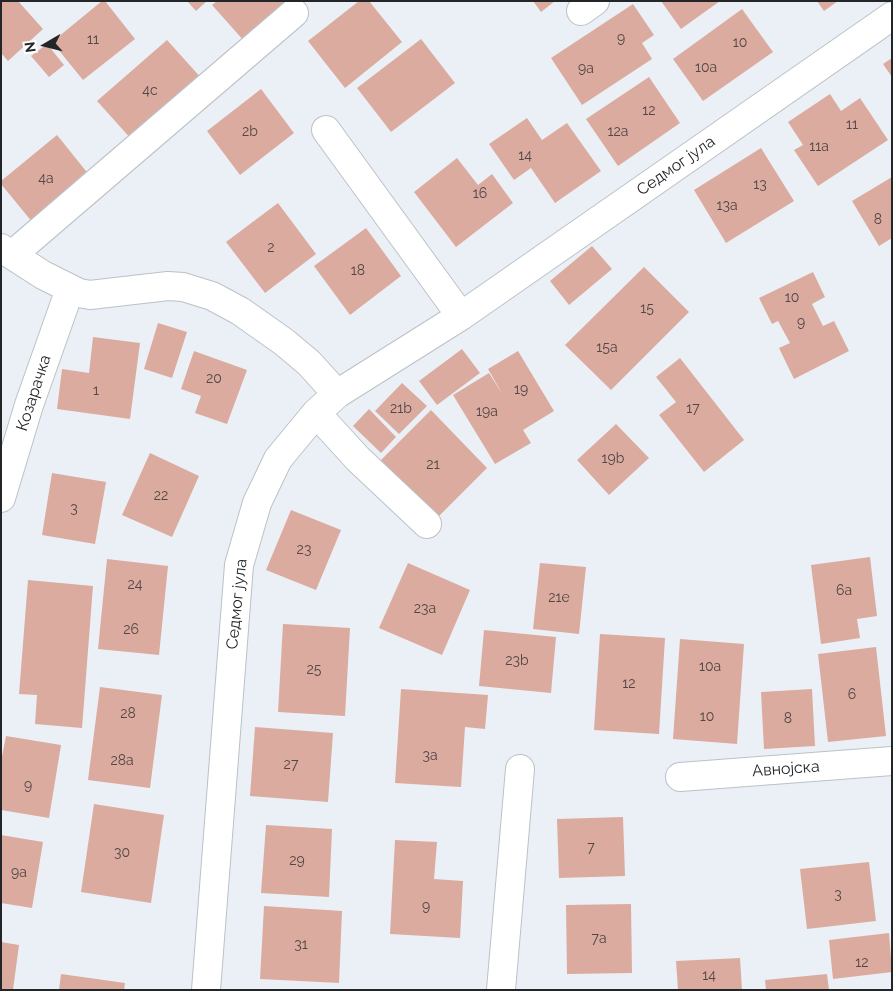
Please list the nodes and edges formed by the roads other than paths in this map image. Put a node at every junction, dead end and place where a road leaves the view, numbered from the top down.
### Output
1 (294, 14) dead end
2 (892, 16) edge
3 (326, 130) dead end
4 (7, 252) edge
5 (70, 289) junction
6 (461, 316) junction
7 (337, 394) junction
8 (316, 412) junction
9 (1, 498) edge
10 (427, 524) dead end
11 (892, 761) edge
12 (520, 769) dead end
13 (680, 777) dead end
14 (206, 990) edge
15 (501, 990) edge

1 - 4 street
2 - 6 street, Седмог јула
3 - 6 street
4 - 5 street
5 - 7 street
5 - 9 street, Козарачка
6 - 7 street, Седмог јула
7 - 8 street, Седмог јула
8 - 10 street
8 - 14 street, Седмог јула
11 - 13 street, Авнојска
12 - 15 street

